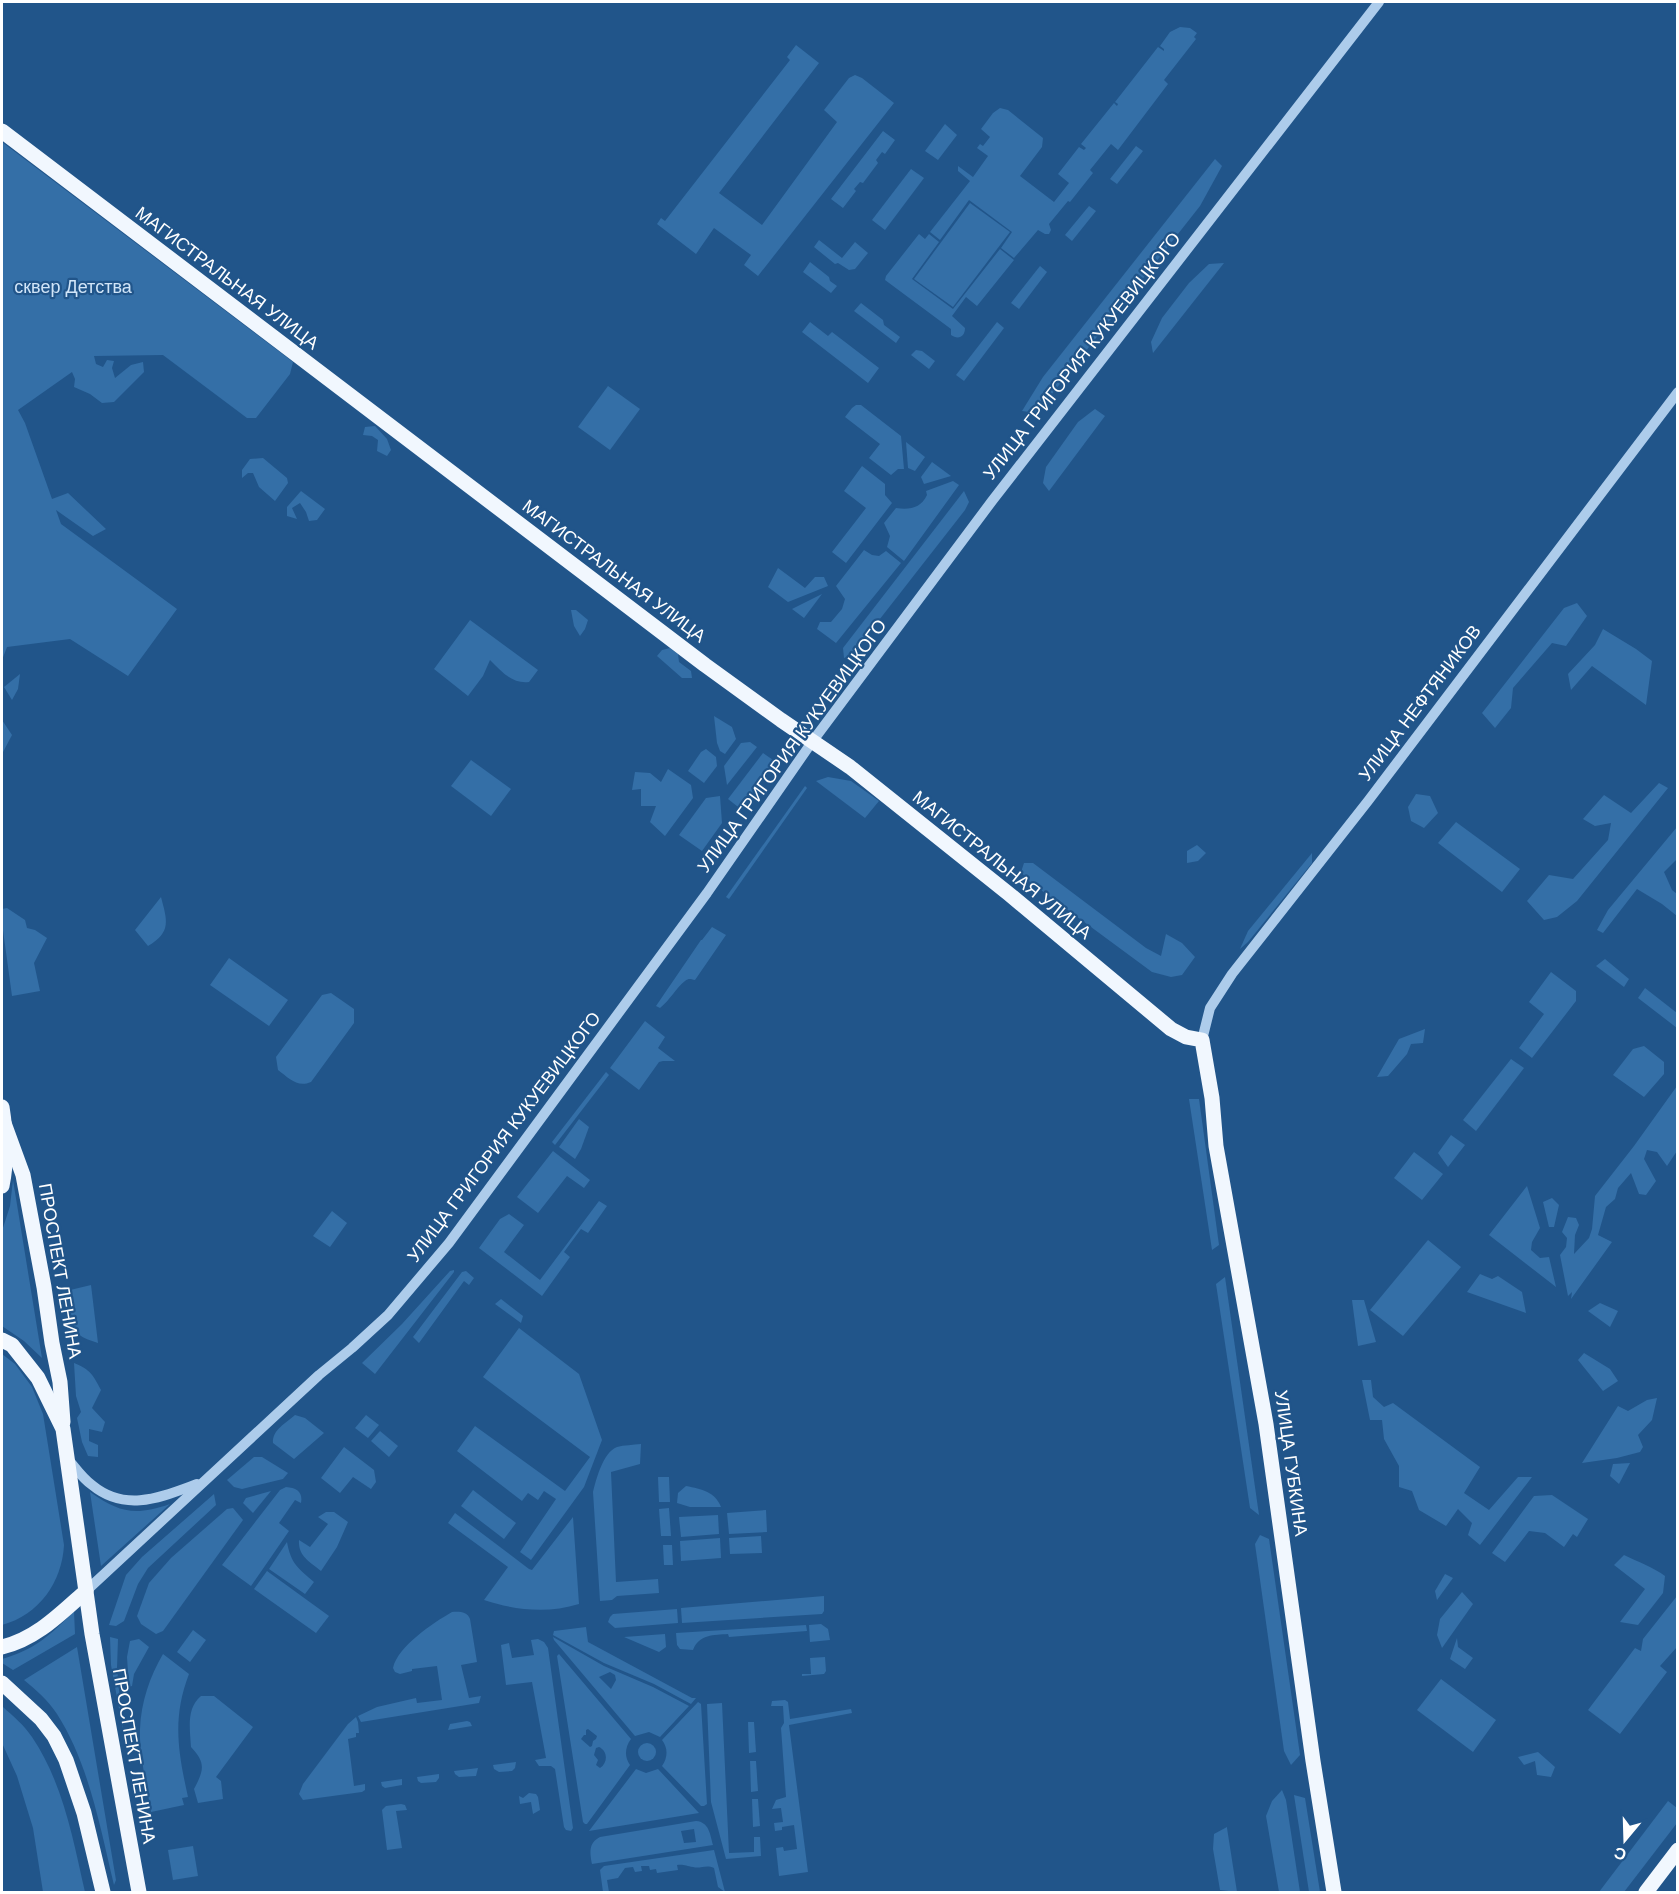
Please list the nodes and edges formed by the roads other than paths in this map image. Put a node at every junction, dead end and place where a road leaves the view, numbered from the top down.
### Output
1 (1379, 2) edge
2 (2, 131) edge
3 (1677, 392) edge
4 (812, 742) junction
5 (1202, 1040) junction
6 (2, 1107) edge
7 (4, 1123) junction
8 (2, 1186) edge
9 (2, 1340) edge
10 (63, 1429) junction
11 (67, 1458) junction
12 (203, 1482) junction
13 (86, 1592) junction
14 (2, 1647) edge
15 (2, 1683) edge
16 (1677, 1850) edge
17 (103, 1893) edge
18 (139, 1893) edge
19 (1334, 1893) edge
20 (1646, 1893) edge

1 - 4 street, УЛИЦА ГРИГОРИЯ КУКУЕВИЦКОГО
2 - 4 main road, МАГИСТРАЛЬНАЯ УЛИЦА
3 - 5 street, УЛИЦА НЕФТЯНИКОВ
4 - 5 main road, МАГИСТРАЛЬНАЯ УЛИЦА
4 - 12 street, УЛИЦА ГРИГОРИЯ КУКУЕВИЦКОГО
5 - 19 main road, УЛИЦА ГУБКИНА
6 - 7 main road, ПРОСПЕКТ ЛЕНИНА
7 - 8 main road, ПРОСПЕКТ ЛЕНИНА
7 - 10 main road, ПРОСПЕКТ ЛЕНИНА
9 - 10 main road
10 - 11 main road, ПРОСПЕКТ ЛЕНИНА
11 - 12 street, УЛИЦА ГРИГОРИЯ КУКУЕВИЦКОГО
11 - 13 main road, ПРОСПЕКТ ЛЕНИНА
12 - 13 street, УЛИЦА ГРИГОРИЯ КУКУЕВИЦКОГО
13 - 14 main road
13 - 18 main road, ПРОСПЕКТ ЛЕНИНА
15 - 17 main road
16 - 20 main road

